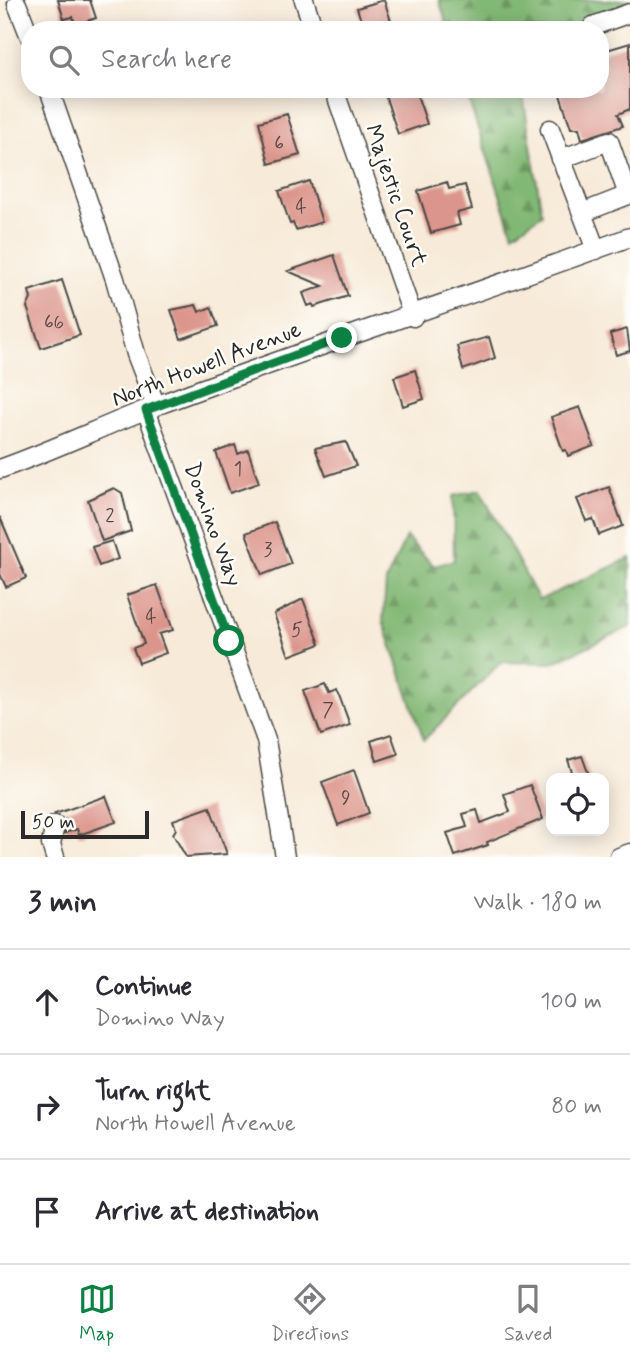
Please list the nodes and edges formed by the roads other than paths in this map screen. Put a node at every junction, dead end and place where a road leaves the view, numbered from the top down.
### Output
1 (304, 0) edge
2 (17, 4) dead end
3 (630, 13) edge
4 (24, 21) edge
5 (311, 21) edge
6 (607, 21) edge
7 (52, 98) edge
8 (337, 98) edge
9 (550, 129) dead end
10 (561, 159) junction
11 (582, 213) junction
12 (630, 237) edge
13 (596, 250) junction
14 (413, 317) junction
15 (151, 408) junction
16 (0, 469) edge
17 (55, 825) dead end
18 (630, 853) edge
19 (55, 857) edge
20 (285, 857) edge
21 (619, 857) edge

1 - 5 street
2 - 4 street
3 - 6 street
7 - 15 street, Domino Way
8 - 14 street, Majestic Court
9 - 10 street
10 - 11 street
10 - 11 street
11 - 13 street
12 - 13 street, North Howell Avenue
13 - 14 street, North Howell Avenue
14 - 15 street, North Howell Avenue
15 - 16 street, North Howell Avenue
15 - 20 street, Domino Way
17 - 19 street
18 - 21 street

